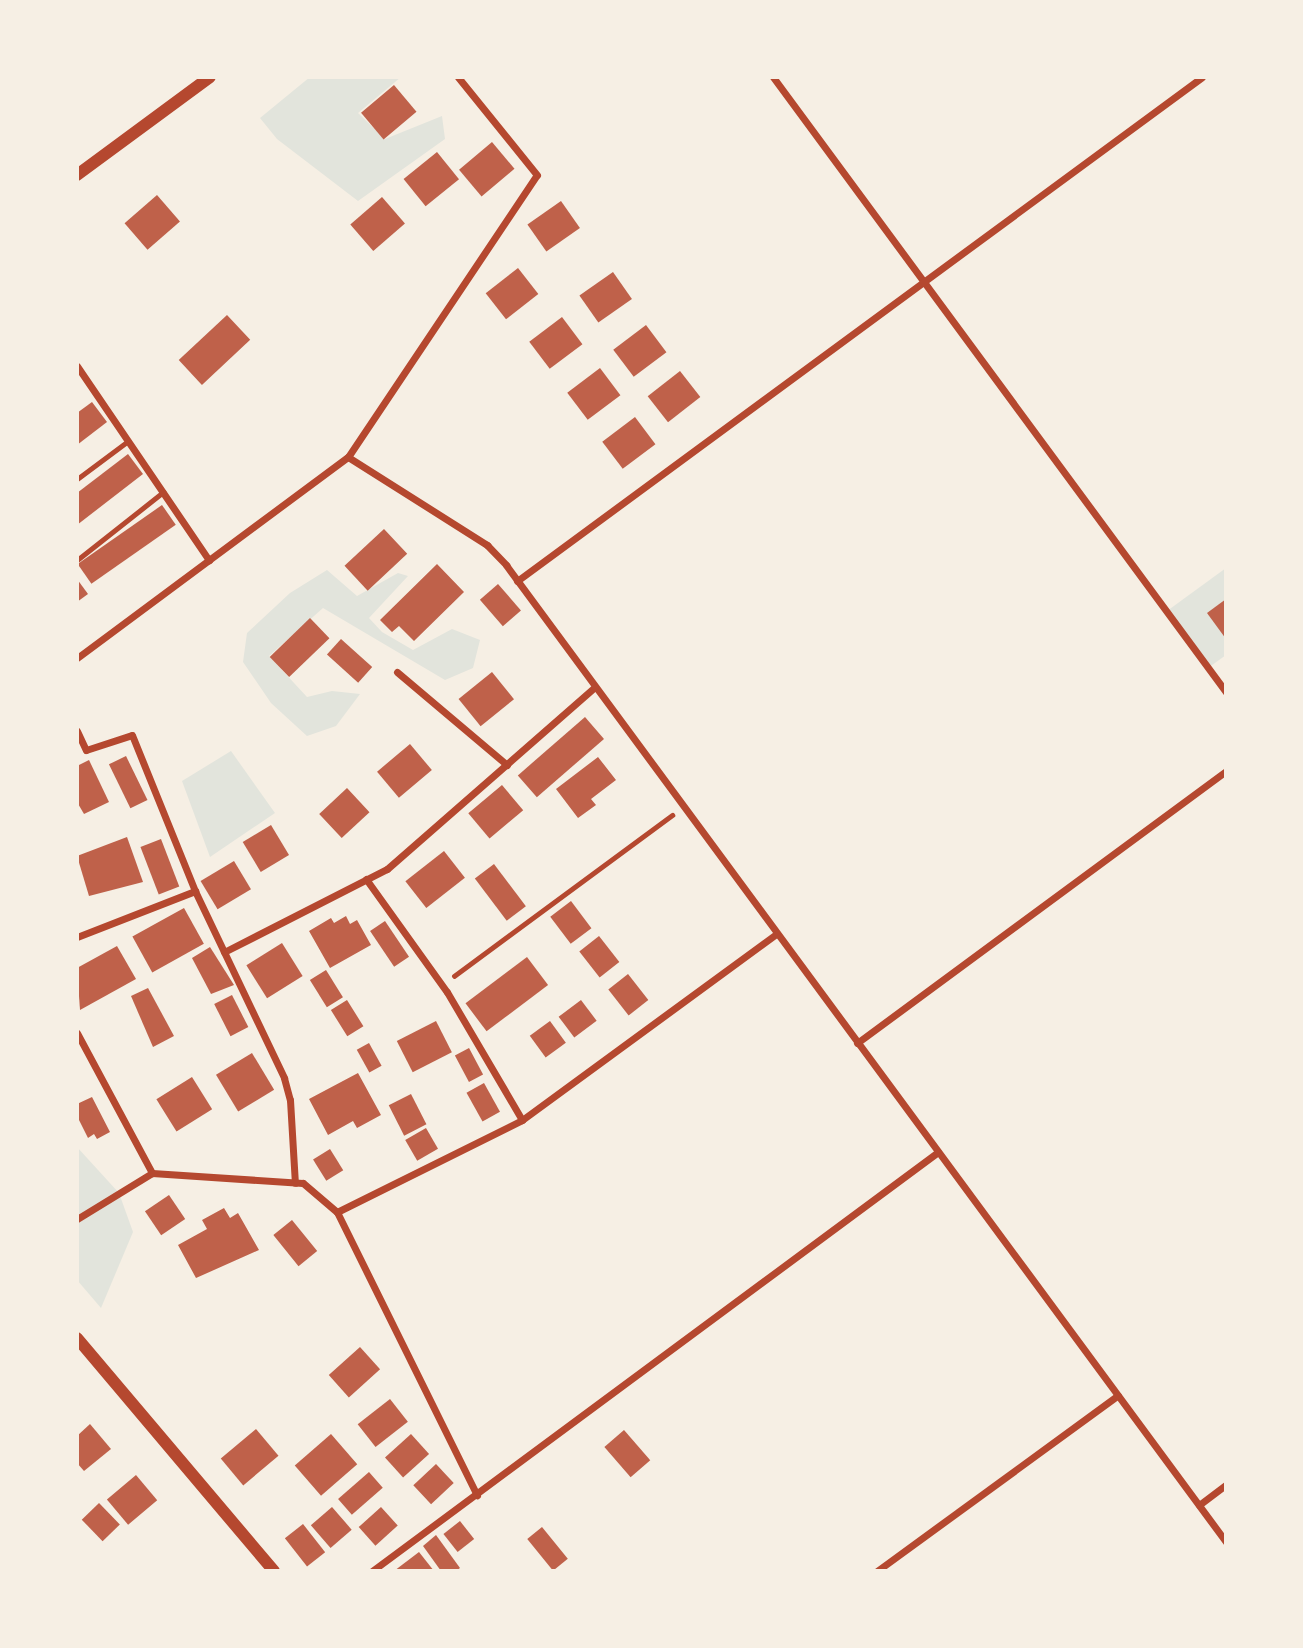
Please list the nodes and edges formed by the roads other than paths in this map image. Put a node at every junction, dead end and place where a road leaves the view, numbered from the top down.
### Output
1 (211, 77) edge
2 (458, 77) edge
3 (773, 77) edge
4 (1202, 77) edge
5 (77, 175) edge
6 (925, 284) junction
7 (77, 366) edge
8 (128, 441) junction
9 (348, 457) junction
10 (77, 480) edge
11 (163, 492) junction
12 (77, 560) edge
13 (209, 560) junction
14 (517, 581) junction
15 (77, 658) edge
16 (397, 672) dead end
17 (595, 687) junction
18 (1226, 692) edge
19 (77, 731) edge
20 (507, 765) junction
21 (1226, 771) edge
22 (366, 879) junction
23 (195, 891) junction
24 (776, 934) junction
25 (77, 937) edge
26 (224, 952) junction
27 (77, 1033) edge
28 (857, 1043) junction
29 (522, 1120) junction
30 (938, 1152) junction
31 (152, 1173) junction
32 (295, 1183) junction
33 (337, 1212) junction
34 (77, 1219) edge
35 (77, 1338) edge
36 (1118, 1395) junction
37 (1226, 1485) edge
38 (477, 1495) junction
39 (1199, 1505) junction
40 (1226, 1542) edge
41 (274, 1571) edge
42 (372, 1571) edge
43 (877, 1571) edge

1 - 5 street
2 - 9 street
3 - 6 street
4 - 6 street
6 - 14 street
6 - 18 street
7 - 8 street
8 - 10 lane
8 - 11 street
9 - 13 street
9 - 14 street
11 - 12 lane
11 - 13 street
13 - 15 street
14 - 17 street
16 - 20 street
17 - 20 street
17 - 24 street
19 - 23 street
20 - 22 street
21 - 28 street
22 - 26 street
22 - 29 street
23 - 25 street
23 - 26 street
24 - 28 street
24 - 29 street
26 - 32 street
27 - 31 street
28 - 30 street
29 - 33 street
30 - 36 street
30 - 38 street
31 - 32 street
31 - 34 street
32 - 33 street
33 - 38 street
35 - 41 street
36 - 39 street
36 - 43 street
37 - 39 street
38 - 42 street
39 - 40 street

